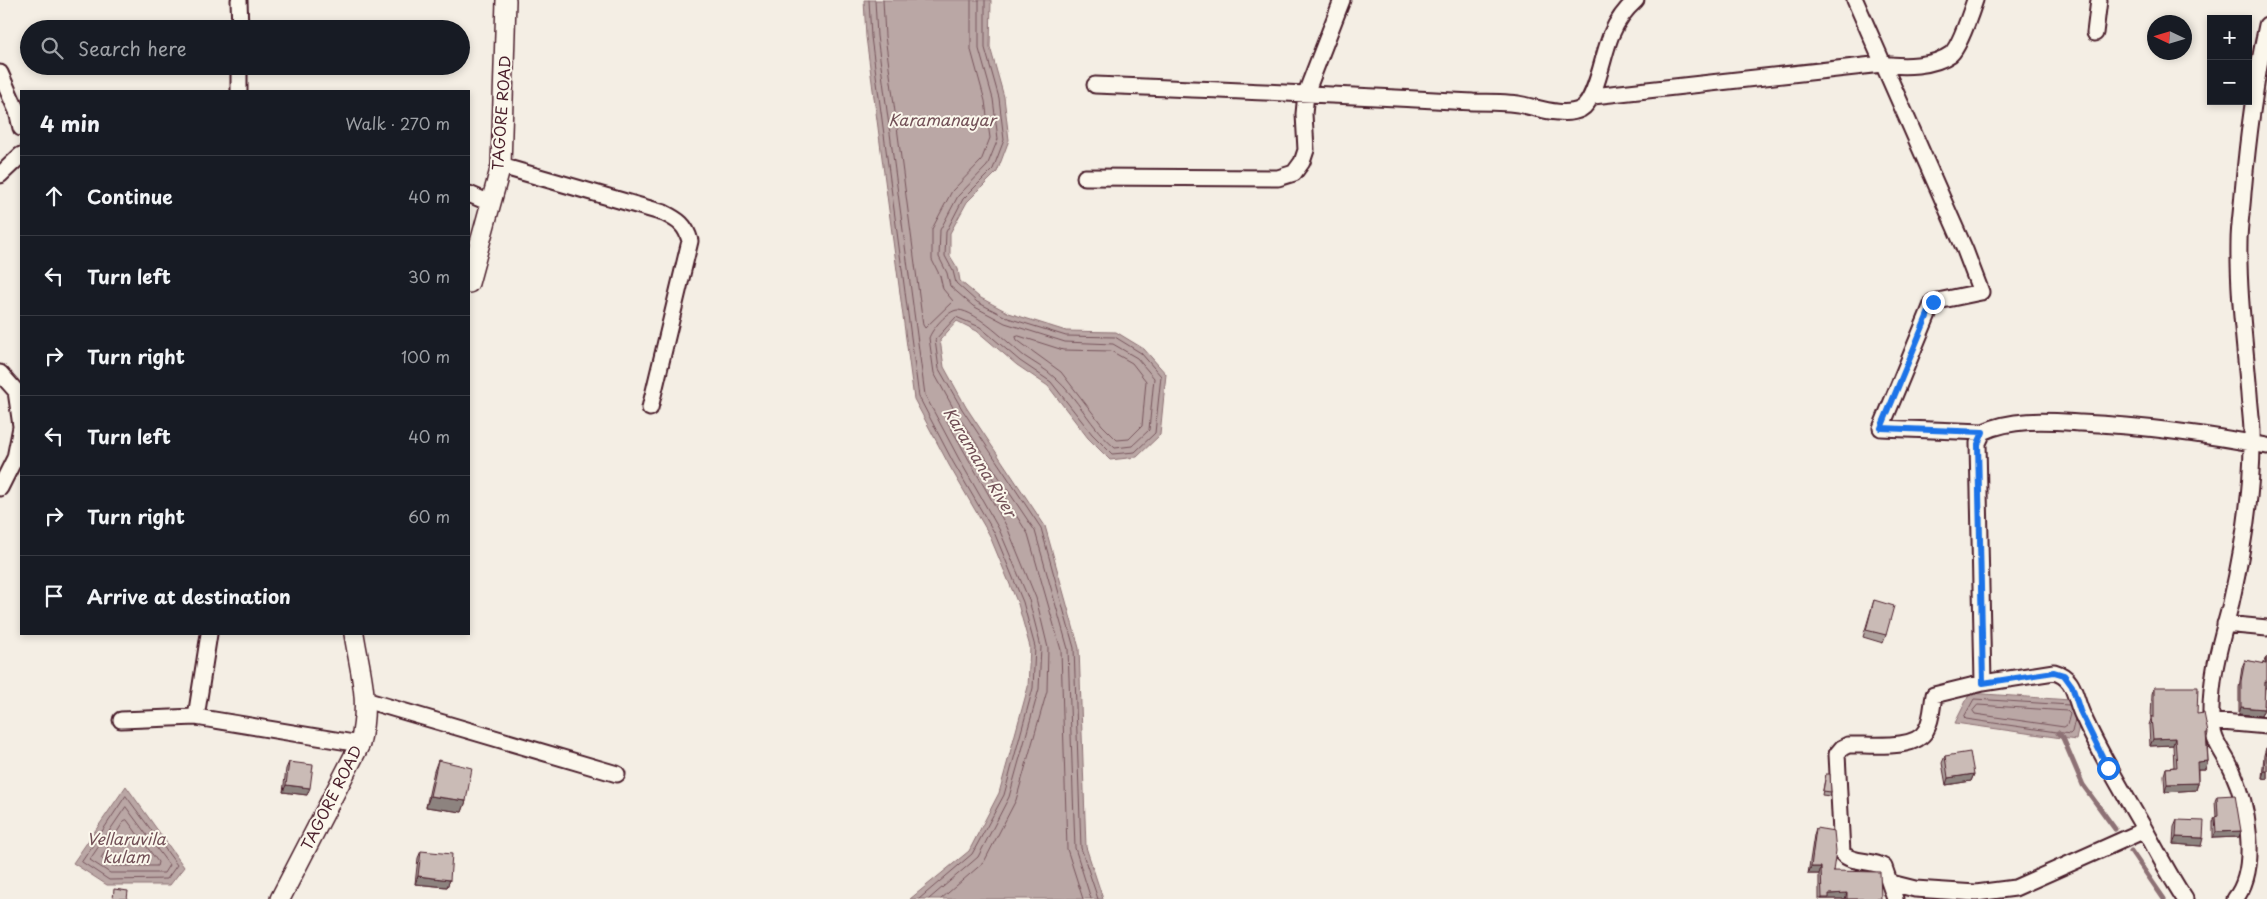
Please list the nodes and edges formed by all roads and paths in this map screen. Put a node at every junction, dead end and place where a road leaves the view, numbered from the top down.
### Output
1 (239, 0) edge
2 (506, 0) edge
3 (1342, 0) edge
4 (1636, 0) edge
5 (1855, 0) edge
6 (1975, 0) edge
7 (2099, 0) edge
8 (240, 20) edge
9 (2267, 25) edge
10 (2095, 33) dead end
11 (1882, 64) junction
12 (0, 73) edge
13 (239, 75) edge
14 (1096, 85) dead end
15 (239, 90) edge
16 (1306, 93) junction
17 (1593, 96) junction
18 (20, 124) edge
19 (20, 156) edge
20 (500, 166) junction
21 (0, 175) edge
22 (1085, 177) dead end
23 (470, 194) edge
24 (490, 203) junction
25 (470, 279) edge
26 (0, 373) edge
27 (650, 408) dead end
28 (20, 420) edge
29 (20, 432) edge
30 (1983, 432) junction
31 (2260, 445) edge
32 (0, 488) edge
33 (2225, 624) junction
34 (2267, 628) edge
35 (209, 635) edge
36 (354, 635) edge
37 (1983, 683) junction
38 (365, 700) junction
39 (196, 717) junction
40 (120, 720) dead end
41 (2211, 721) junction
42 (2267, 726) edge
43 (360, 744) junction
44 (617, 774) dead end
45 (2145, 830) junction
46 (1891, 883) junction
47 (280, 899) edge
48 (1895, 899) edge
49 (2185, 899) edge
50 (2235, 899) edge

1 - 8 street
2 - 20 street, TAGORE ROAD
3 - 16 street
4 - 17 street
5 - 11 street
6 - 11 street
7 - 10 street
9 - 31 street
11 - 17 street
11 - 30 street
12 - 18 street
13 - 15 street
14 - 16 street
16 - 17 street
16 - 22 street
19 - 21 street
20 - 24 street, TAGORE ROAD
20 - 27 street
23 - 24 street
24 - 25 street, TAGORE ROAD
26 - 28 street
29 - 32 street
30 - 31 street
30 - 37 street
31 - 33 street
33 - 34 street
33 - 41 street
35 - 39 street
36 - 38 street, TAGORE ROAD
37 - 45 street
37 - 46 street
38 - 43 street, TAGORE ROAD
38 - 44 street
39 - 40 street
39 - 43 street
41 - 42 street
41 - 50 street
43 - 47 street, TAGORE ROAD
45 - 46 street
45 - 49 street
46 - 48 street

